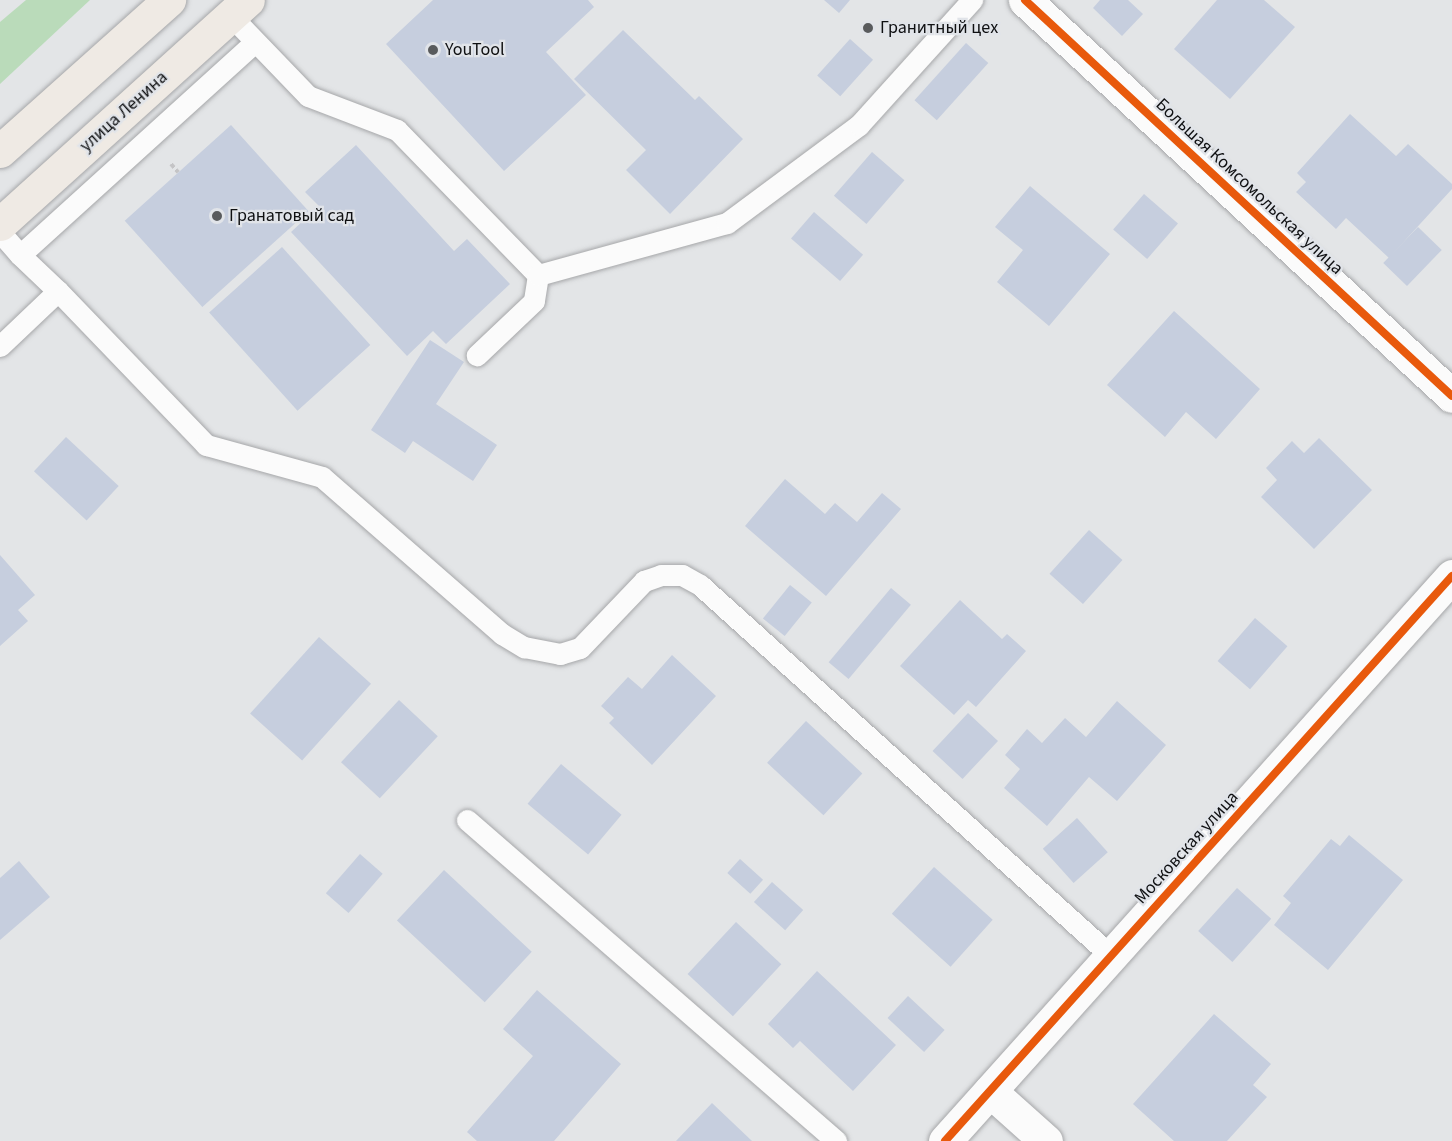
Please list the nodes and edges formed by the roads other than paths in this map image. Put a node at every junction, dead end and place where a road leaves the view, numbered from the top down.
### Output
1 (169, 0) edge
2 (972, 0) edge
3 (1025, 0) edge
4 (239, 8) edge
5 (255, 42) junction
6 (0, 152) edge
7 (0, 224) edge
8 (0, 232) edge
9 (20, 255) junction
10 (538, 275) junction
11 (58, 291) junction
12 (0, 346) edge
13 (477, 355) dead end
14 (1452, 396) edge
15 (1452, 576) edge
16 (467, 820) dead end
17 (1110, 955) junction
18 (990, 1091) junction
19 (836, 1141) edge
20 (945, 1141) edge
21 (1046, 1141) edge

1 - 6 main road
2 - 10 lane
3 - 14 street, Большая Комсомольская улица
4 - 5 lane
4 - 7 main road, улица Ленина
5 - 9 lane
5 - 10 lane
8 - 9 lane
9 - 11 lane
10 - 13 lane
11 - 12 lane
11 - 17 lane
15 - 17 street, Московская улица
16 - 19 lane
17 - 18 street, Московская улица
18 - 20 street, Московская улица
18 - 21 street

